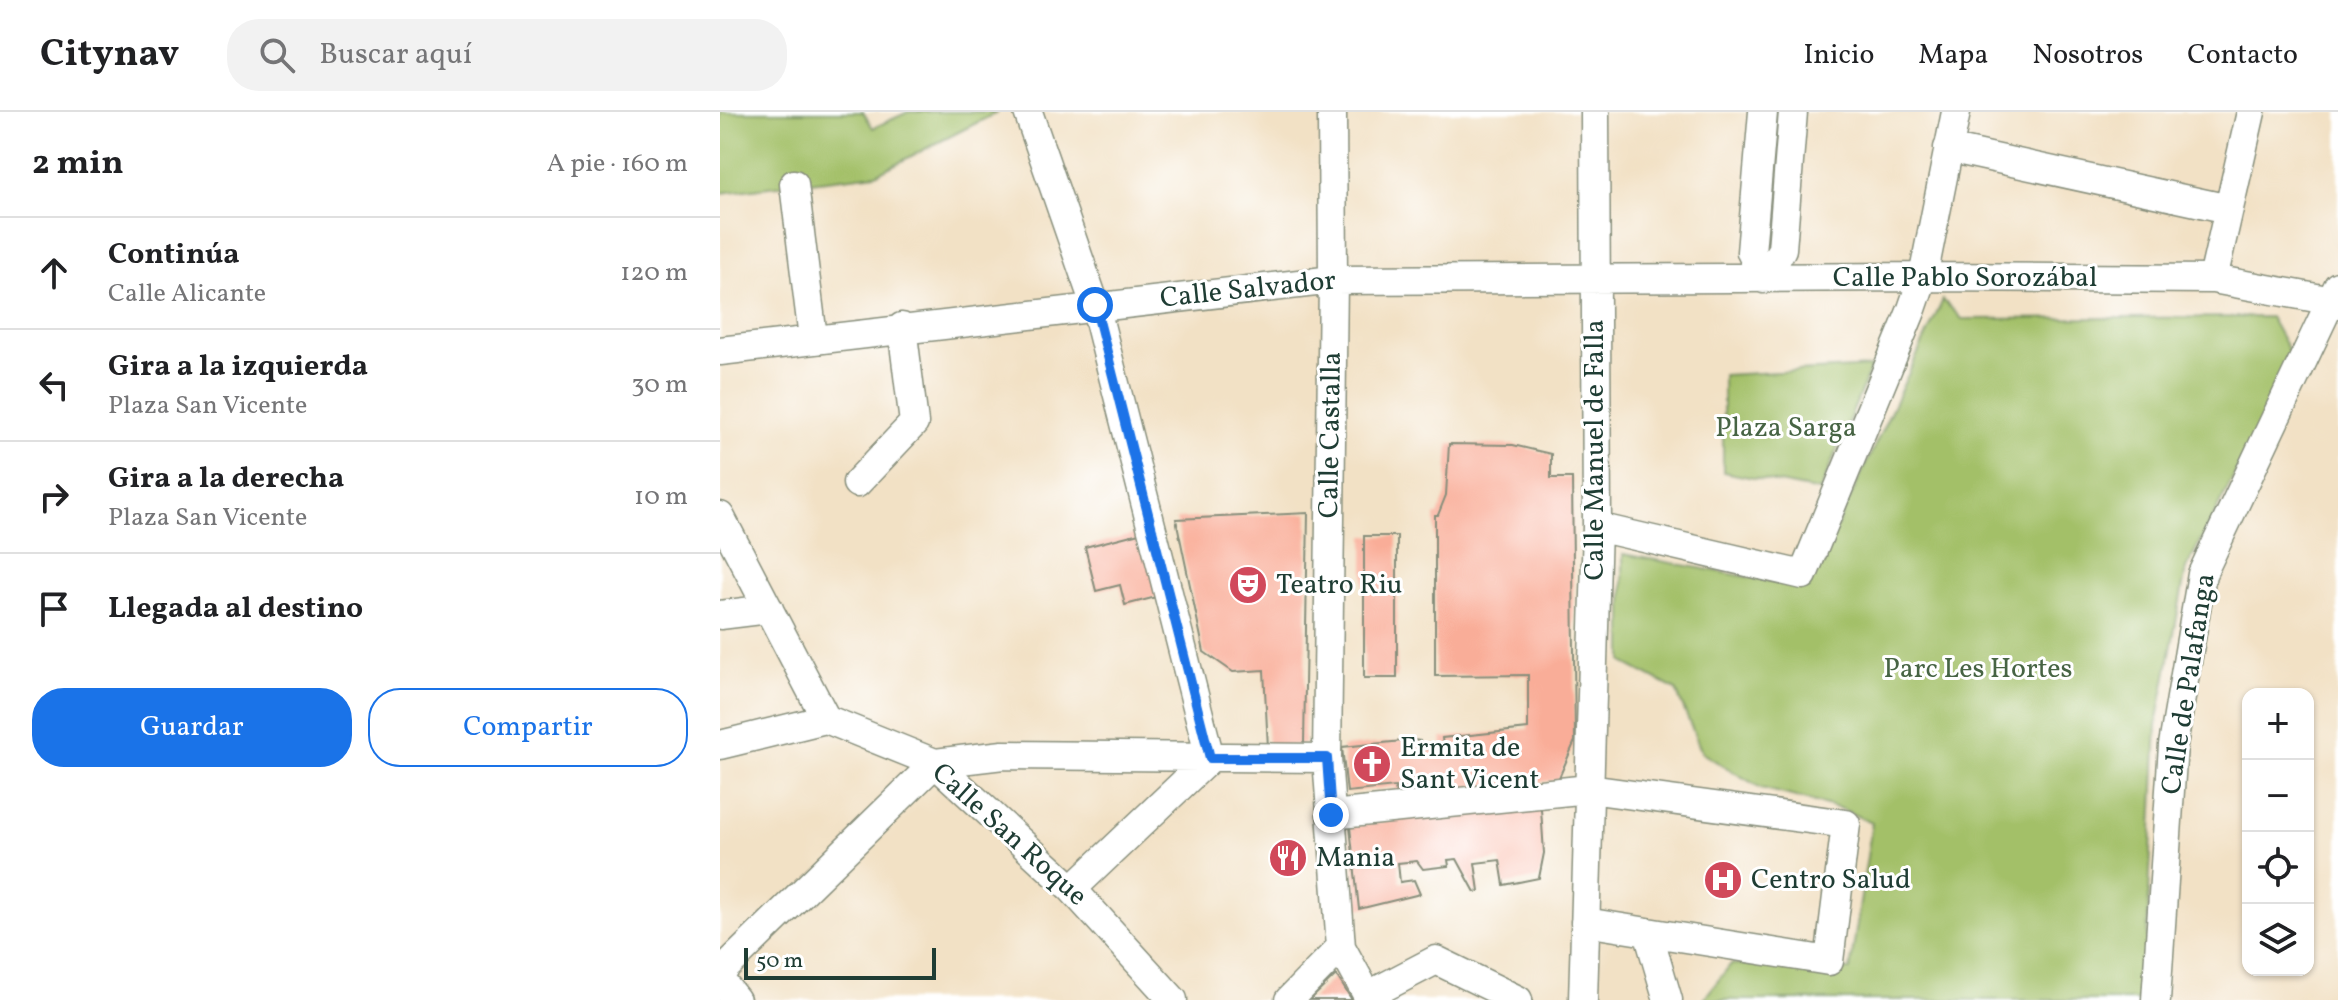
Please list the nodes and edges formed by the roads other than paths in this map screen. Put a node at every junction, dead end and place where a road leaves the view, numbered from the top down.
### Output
1 (1028, 112) edge
2 (1332, 112) edge
3 (1595, 112) edge
4 (1763, 112) edge
5 (1793, 112) edge
6 (1956, 112) edge
7 (2251, 112) edge
8 (1948, 148) junction
9 (794, 184) dead end
10 (2229, 209) junction
11 (1923, 277) junction
12 (1764, 279) junction
13 (2213, 279) junction
14 (1333, 280) junction
15 (1595, 281) junction
16 (2337, 295) edge
17 (1095, 305) junction
18 (902, 327) junction
19 (813, 338) junction
20 (720, 351) edge
21 (857, 483) dead end
22 (720, 516) edge
23 (1597, 527) junction
24 (769, 609) junction
25 (720, 615) edge
26 (826, 719) junction
27 (720, 745) edge
28 (1210, 758) junction
29 (1327, 758) junction
30 (935, 763) junction
31 (1589, 789) junction
32 (1331, 815) junction
33 (1072, 889) junction
34 (1585, 922) junction
35 (1648, 932) junction
36 (1341, 947) junction
37 (720, 973) edge
38 (720, 980) edge
39 (1368, 998) edge
40 (736, 1000) edge
41 (1173, 1000) edge
42 (1289, 1000) edge
43 (1518, 1000) edge
44 (1583, 1000) edge
45 (1668, 1000) edge
46 (2156, 1000) edge

1 - 17 street
2 - 14 street, Calle Castalla
3 - 15 street, Calle Manuel de Falla
4 - 12 street
5 - 12 street
6 - 8 street
7 - 10 street
8 - 10 street
8 - 11 street
9 - 19 street
10 - 13 street
11 - 12 street, Calle Pablo Sorozábal
11 - 13 street, Calle Pablo Sorozábal
11 - 23 street
12 - 15 street, Calle Pablo Sorozábal
13 - 16 street, Calle Pablo Sorozábal
14 - 15 street, Calle Salvador
14 - 17 street, Calle Salvador
14 - 29 street, Calle Castalla
15 - 23 street, Calle Manuel de Falla
16 - 46 street, Calle de Palafanga
17 - 18 street, Calle Salvador
17 - 28 street
18 - 19 street, Calle Salvador
18 - 21 street
19 - 20 street, Calle Salvador
22 - 24 street
23 - 31 street, Calle Manuel de Falla
24 - 25 street
24 - 26 street
26 - 27 street
26 - 30 street, Calle San Roque
28 - 29 street
28 - 30 street
28 - 33 street
29 - 32 street, Calle Castalla
30 - 33 street, Calle San Roque
30 - 37 street
31 - 32 street
31 - 34 street, Calle Manuel de Falla
31 - 35 street
32 - 36 street, Calle Castalla
33 - 41 street, Calle San Roque
34 - 35 street
34 - 44 street, Calle Manuel de Falla
35 - 45 street
36 - 39 street
36 - 42 street
38 - 40 street
39 - 43 street

